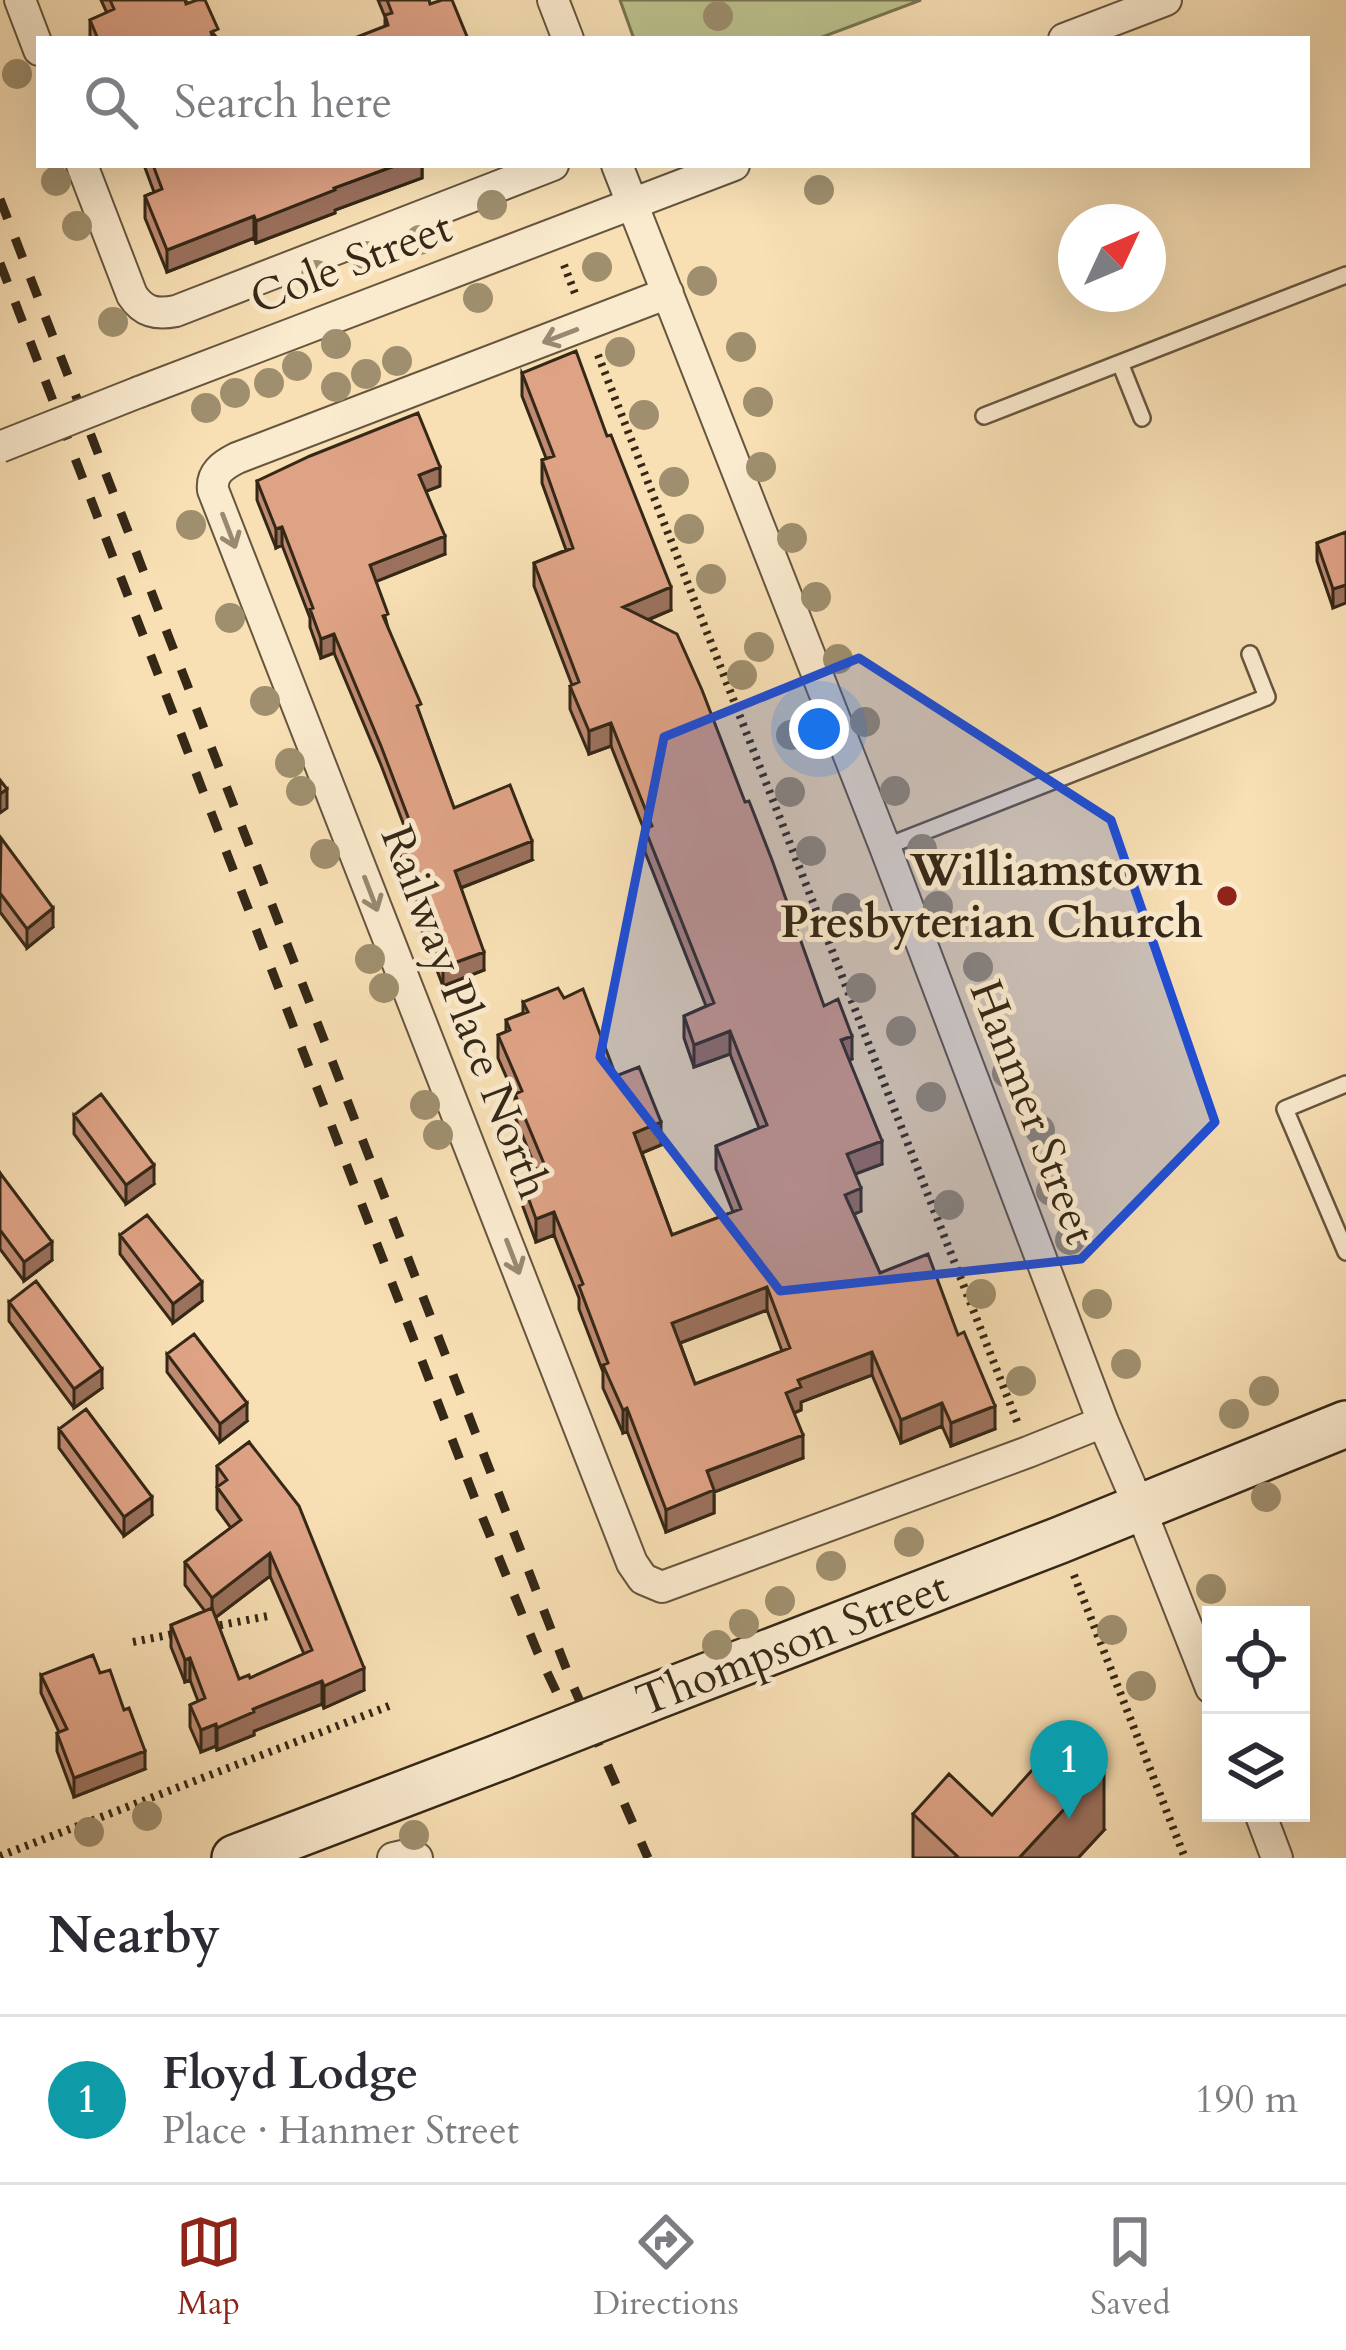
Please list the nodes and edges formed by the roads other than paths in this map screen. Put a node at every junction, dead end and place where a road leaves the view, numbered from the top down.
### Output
1 (20, 0) edge
2 (553, 0) edge
3 (1166, 0) edge
4 (567, 36) edge
5 (1072, 36) edge
6 (36, 42) edge
7 (83, 168) edge
8 (545, 168) edge
9 (617, 168) edge
10 (726, 168) edge
11 (632, 205) junction
12 (1346, 275) edge
13 (668, 293) junction
14 (1120, 363) junction
15 (984, 416) dead end
16 (1142, 418) dead end
17 (0, 447) edge
18 (1250, 654) dead end
19 (885, 847) junction
20 (1346, 1084) edge
21 (1346, 1252) edge
22 (1103, 1422) junction
23 (1346, 1424) edge
24 (1139, 1506) junction
25 (1202, 1665) edge
26 (1263, 1822) edge
27 (235, 1858) edge
28 (393, 1858) edge
29 (417, 1858) edge
30 (1277, 1858) edge

1 - 6 street
2 - 4 street
3 - 5 street
7 - 8 street
9 - 11 street, Hanmer Street
10 - 11 street, Cole Street
11 - 13 street, Hanmer Street
11 - 17 street, Cole Street, bridge
12 - 14 lane
13 - 19 street, Hanmer Street
13 -> 22 street, Railway Place North
14 - 15 lane
14 - 16 lane
18 - 19 lane
19 - 22 street, Hanmer Street
20 - 21 lane
22 - 24 street, Hanmer Street
23 - 24 street, Thompson Street
24 - 25 street, Hanmer Street
24 - 27 street, Thompson Street, bridge
26 - 30 street
28 - 29 street

